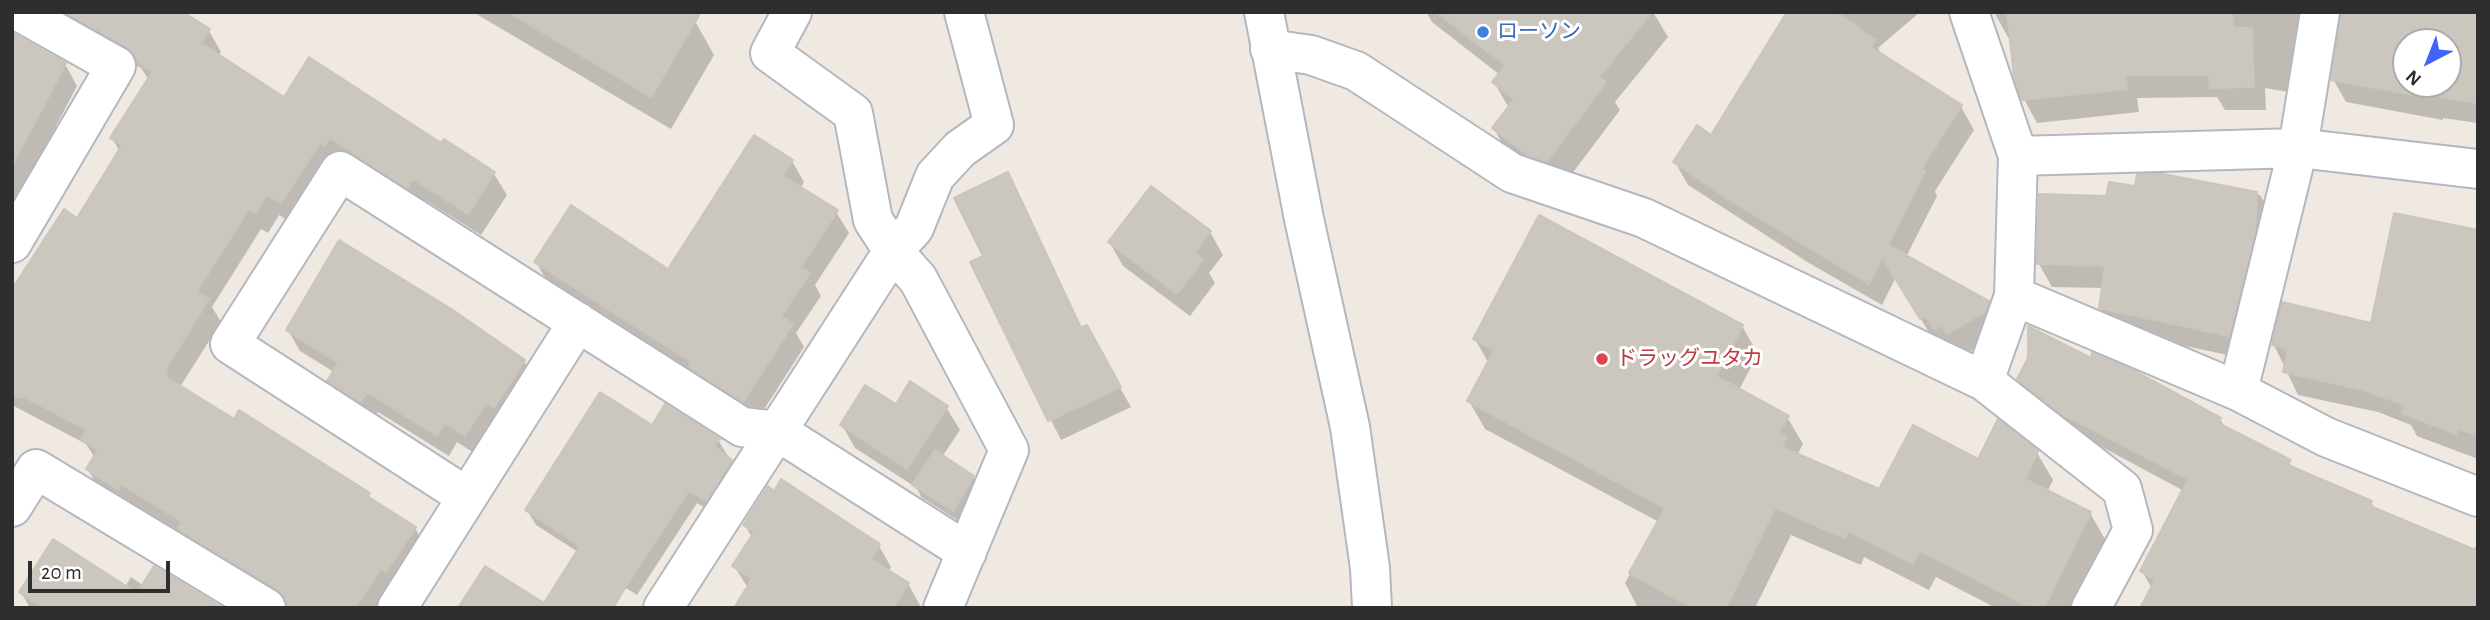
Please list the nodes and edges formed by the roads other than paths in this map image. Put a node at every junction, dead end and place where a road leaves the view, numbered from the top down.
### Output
1 (20, 12) edge
2 (792, 12) edge
3 (964, 12) edge
4 (1264, 12) edge
5 (1969, 12) edge
6 (2320, 12) edge
7 (1270, 49) junction
8 (2298, 148) junction
9 (2018, 156) junction
10 (2478, 169) edge
11 (12, 243) edge
12 (893, 251) junction
13 (2014, 296) junction
14 (578, 323) junction
15 (1984, 381) junction
16 (2238, 391) junction
17 (778, 431) junction
18 (467, 497) junction
19 (2478, 497) edge
20 (12, 507) edge
21 (967, 552) junction
22 (677, 603) edge
23 (266, 608) edge
24 (397, 608) edge
25 (943, 608) edge
26 (1372, 608) edge
27 (2091, 608) edge

1 - 11 street
2 - 12 street
3 - 12 street
4 - 7 street
5 - 9 street
6 - 8 street
7 - 15 street
7 - 26 street
8 - 9 street
8 - 10 street
8 - 16 street
9 - 13 street
12 - 17 street
12 - 21 street
13 - 15 street
13 - 16 street
14 - 17 street
14 - 18 street
14 - 18 street
15 - 27 street
16 - 19 street
17 - 21 street
17 - 22 street
18 - 24 street
20 - 23 street
21 - 25 street

